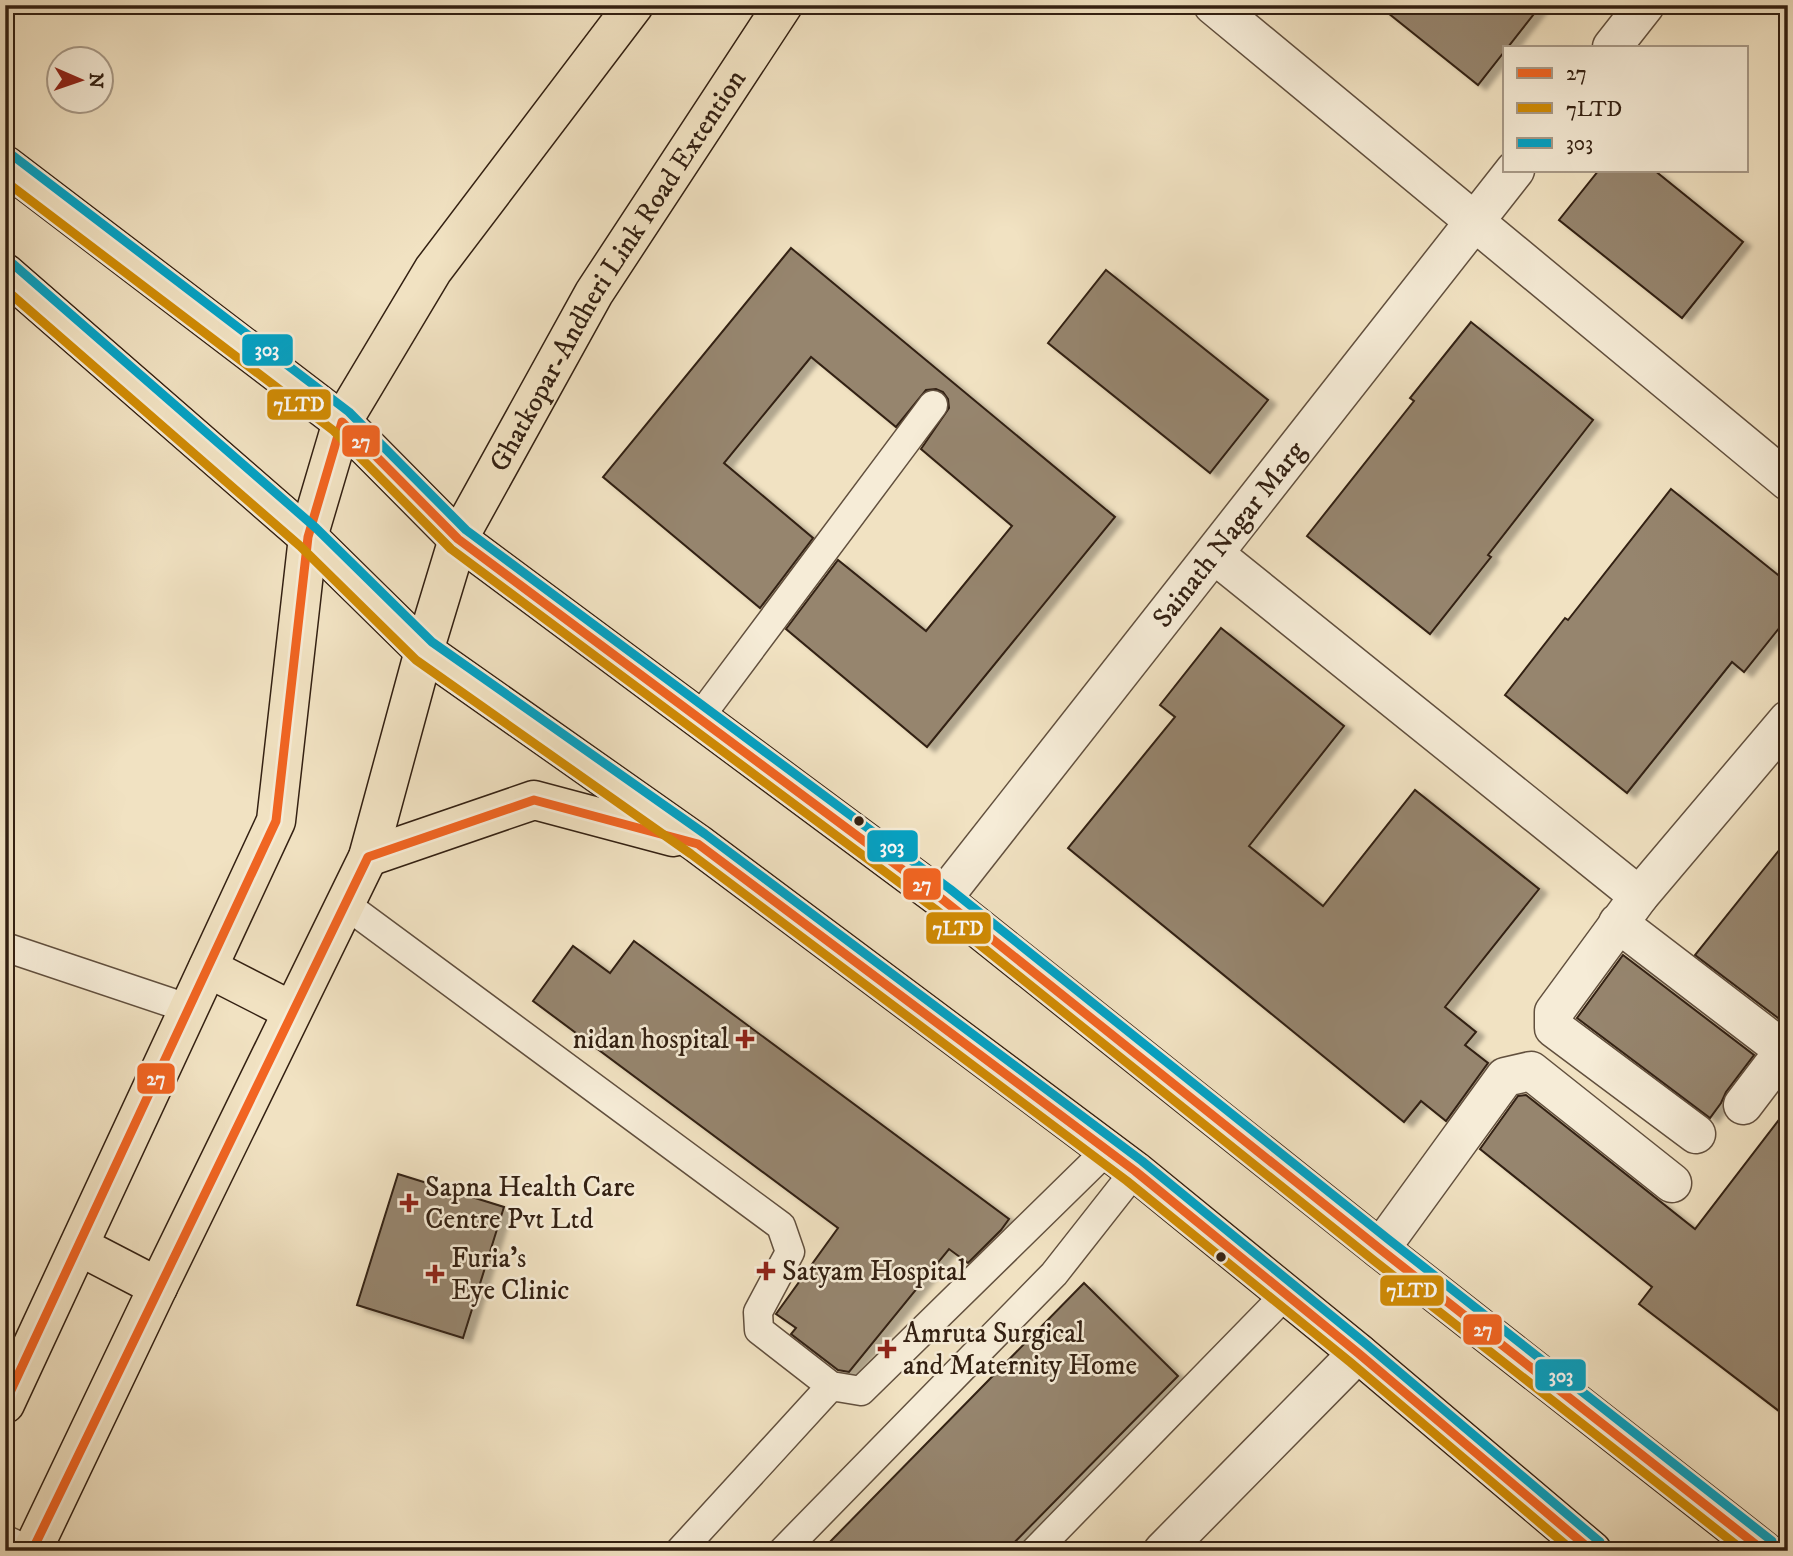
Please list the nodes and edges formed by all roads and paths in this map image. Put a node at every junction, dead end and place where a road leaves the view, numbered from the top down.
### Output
1 (634, 5) edge
2 (783, 5) edge
3 (1213, 5) edge
4 (1645, 5) edge
5 (1613, 46) edge
6 (5, 165) edge
7 (1513, 172) edge
8 (1474, 222) junction
9 (5, 274) edge
10 (933, 405) dead end
11 (342, 422) junction
12 (1788, 481) edge
13 (308, 537) junction
14 (458, 539) junction
15 (1214, 554) junction
16 (424, 651) junction
17 (699, 718) junction
18 (1788, 720) edge
19 (698, 844) junction
20 (368, 857) junction
21 (942, 899) junction
22 (345, 904) junction
23 (1628, 910) junction
24 (5, 947) edge
25 (208, 968) junction
26 (190, 1009) junction
27 (292, 1011) junction
28 (1743, 1105) dead end
29 (1696, 1134) dead end
30 (1121, 1161) junction
31 (1672, 1183) dead end
32 (79, 1246) junction
33 (1380, 1249) junction
34 (158, 1287) junction
35 (1285, 1295) junction
36 (1358, 1353) junction
37 (831, 1386) junction
38 (5, 1405) edge
39 (5, 1545) edge
40 (18, 1551) edge
41 (32, 1551) edge
42 (680, 1551) edge
43 (783, 1551) edge
44 (1035, 1551) edge
45 (1163, 1551) edge
46 (1592, 1551) edge
47 (1764, 1551) edge

1 - 11 main road
2 - 14 main road, Ghatkopar-Andheri Link Road Extention
3 - 8 street
4 - 5 street
6 - 11 main road
7 - 8 street, Sainath Nagar Marg
8 - 12 street
8 - 15 street, Sainath Nagar Marg
9 - 13 main road
10 - 17 lane
11 - 13 main road
11 - 14 main road
13 - 16 main road
13 - 25 main road
14 - 16 main road, Ghatkopar-Andheri Link Road Extention
14 - 17 main road
15 - 21 street, Sainath Nagar Marg
15 - 23 street
16 - 19 main road
16 - 20 main road, Ghatkopar-Andheri Link Road Extention
17 - 21 main road
18 - 23 street
19 - 20 main road
19 - 30 main road
20 - 22 main road, Ghatkopar-Andheri Link Road Extention
21 - 33 main road
22 - 27 main road, Ghatkopar-Andheri Link Road Extention
22 - 37 lane
23 - 28 street
23 - 29 street
24 - 26 lane
25 - 26 main road
25 - 27 main road
26 - 32 main road
27 - 34 main road, Ghatkopar-Andheri Link Road Extention
30 - 35 main road
30 - 37 lane
30 - 43 lane
31 - 33 street
32 - 34 main road
32 - 38 main road
33 - 47 main road
34 - 41 main road, Ghatkopar-Andheri Link Road Extention
35 - 36 main road
35 - 44 lane
36 - 45 street
36 - 46 main road
37 - 42 lane
39 - 40 street

